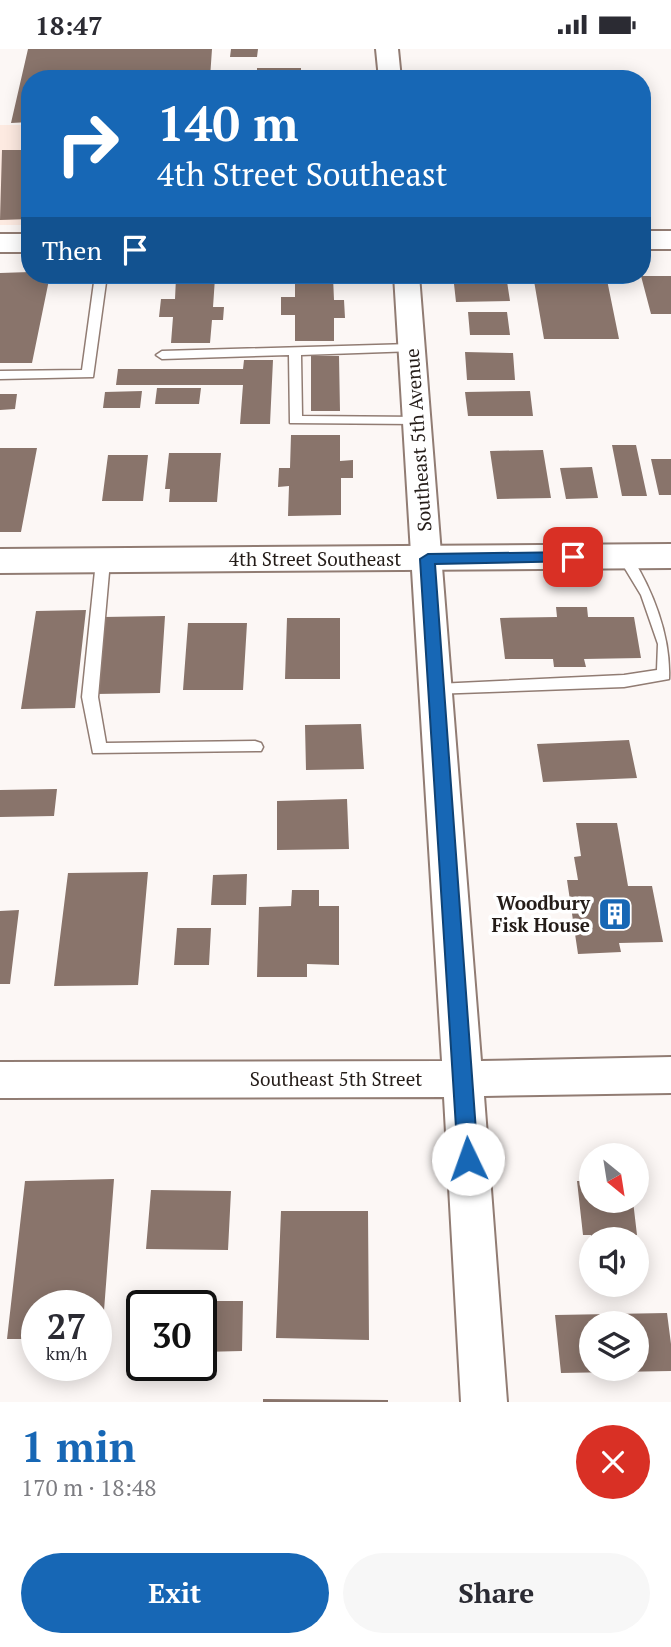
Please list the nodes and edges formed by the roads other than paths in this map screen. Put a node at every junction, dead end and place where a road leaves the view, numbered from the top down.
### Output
1 (387, 49) edge
2 (389, 70) edge
3 (651, 240) edge
4 (671, 240) edge
5 (0, 243) edge
6 (21, 243) edge
7 (100, 284) edge
8 (407, 284) edge
9 (411, 348) junction
10 (295, 351) junction
11 (162, 355) dead end
12 (0, 375) edge
13 (417, 421) junction
14 (671, 556) edge
15 (625, 557) junction
16 (428, 559) junction
17 (0, 561) edge
18 (103, 561) junction
19 (437, 689) junction
20 (255, 747) dead end
21 (671, 1075) edge
22 (463, 1079) junction
23 (0, 1080) edge
24 (484, 1402) edge

1 - 2 street
3 - 4 main road
5 - 6 main road
7 - 12 lane
8 - 9 street, Southeast 5th Avenue
9 - 10 lane
9 - 13 street, Southeast 5th Avenue
10 - 11 lane
10 - 13 lane
13 - 16 street, Southeast 5th Avenue
14 - 15 main road, 4th Street Southeast
15 - 16 main road, 4th Street Southeast
15 - 19 lane
16 - 18 main road, 4th Street Southeast
16 - 19 street, Southeast 5th Avenue
17 - 18 main road, 4th Street Southeast
18 - 20 lane
19 - 22 street, Southeast 5th Avenue
21 - 22 street, Southeast 5th Street
22 - 23 street, Southeast 5th Street
22 - 24 street, Southeast 5th Avenue

